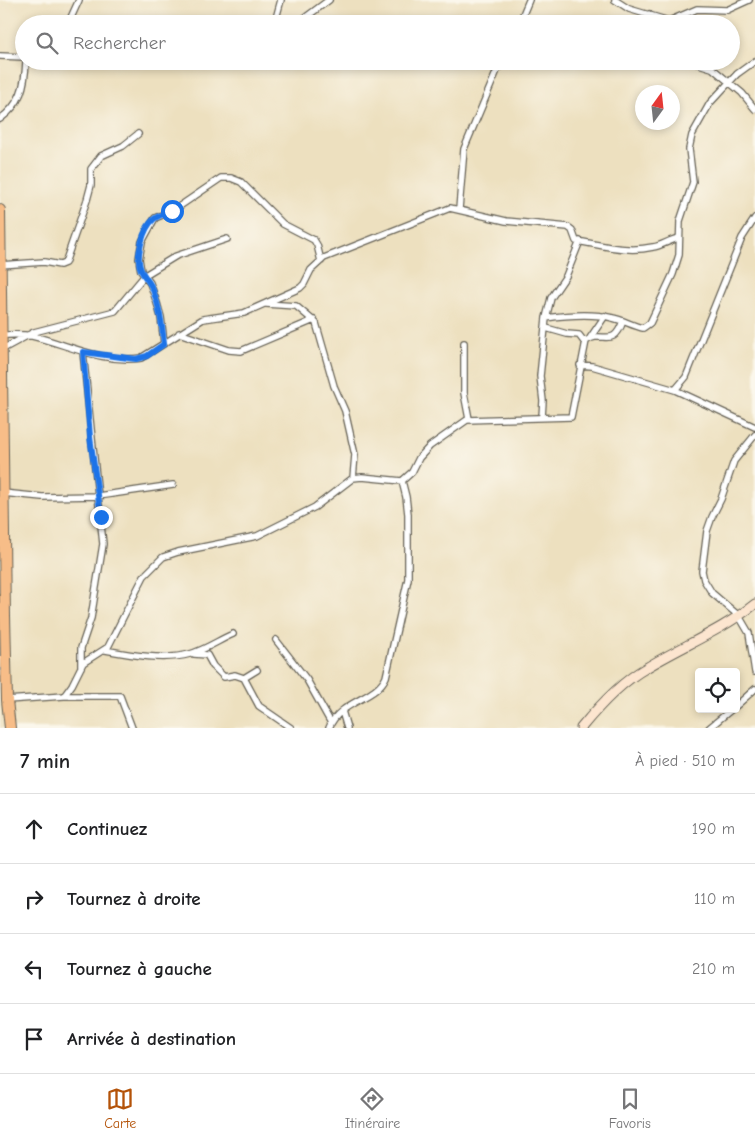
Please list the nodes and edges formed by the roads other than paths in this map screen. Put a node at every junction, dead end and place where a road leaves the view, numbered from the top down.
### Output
1 (79, 0) edge
2 (281, 0) edge
3 (329, 0) edge
4 (529, 0) edge
5 (615, 0) edge
6 (748, 0) edge
7 (649, 14) joint
8 (72, 15) edge
9 (276, 15) edge
10 (309, 15) edge
11 (523, 15) edge
12 (652, 15) edge
13 (682, 15) edge
14 (0, 56) edge
15 (15, 57) edge
16 (755, 61) edge
17 (26, 70) edge
18 (497, 70) edge
19 (714, 70) edge
20 (729, 82) junction
21 (755, 109) edge
22 (0, 119) edge
23 (138, 134) dead end
24 (459, 209) junction
25 (0, 210) edge
26 (755, 218) edge
27 (753, 226) edge
28 (679, 238) junction
29 (227, 239) dead end
30 (580, 241) junction
31 (321, 261) junction
32 (1, 264) edge
33 (145, 276) junction
34 (262, 304) junction
35 (605, 316) junction
36 (546, 318) junction
37 (314, 320) junction
38 (623, 321) junction
39 (546, 328) junction
40 (179, 333) junction
41 (1, 335) edge
42 (27, 335) junction
43 (588, 341) junction
44 (464, 343) dead end
45 (164, 344) junction
46 (1, 350) edge
47 (83, 352) junction
48 (580, 365) junction
49 (675, 390) junction
50 (542, 417) junction
51 (469, 419) junction
52 (755, 427) edge
53 (755, 436) edge
54 (353, 478) junction
55 (402, 481) junction
56 (173, 485) dead end
57 (3, 493) junction
58 (98, 496) junction
59 (755, 604) edge
60 (739, 616) junction
61 (233, 634) dead end
62 (276, 640) dead end
63 (105, 650) junction
64 (192, 654) junction
65 (81, 667) junction
66 (257, 670) dead end
67 (755, 672) edge
68 (244, 678) junction
69 (755, 688) edge
70 (64, 696) junction
71 (740, 702) edge
72 (5, 705) edge
73 (342, 711) junction
74 (727, 713) edge
75 (330, 726) edge
76 (10, 728) edge
77 (132, 728) edge
78 (291, 728) edge
79 (347, 728) edge
80 (582, 728) edge
81 (709, 728) edge

1 - 8 street
2 - 9 street
3 - 10 street
4 - 11 street
5 - 7 street
6 - 13 street
7 - 12 street
14 - 15 street
16 - 20 street
17 - 22 street
18 - 24 street
19 - 20 street
20 - 21 street
20 - 28 street
23 - 32 street
24 - 30 street
24 - 31 street
25 - 32 highway
26 - 27 street
27 - 49 street
28 - 30 street
28 - 38 street
29 - 33 street
30 - 36 street
31 - 33 street
31 - 34 street
32 - 41 highway
33 - 42 street
33 - 45 street
34 - 37 street
34 - 40 street
35 - 36 street
35 - 38 street
35 - 43 street
36 - 39 street
37 - 40 street
37 - 54 street
38 - 43 street
39 - 43 street
39 - 50 street
40 - 45 street
41 - 42 street
41 - 46 highway
42 - 46 street
42 - 47 street
43 - 48 street
44 - 51 street
45 - 47 street
46 - 57 highway
47 - 58 street
48 - 49 street
48 - 50 street
49 - 52 street
50 - 51 street
51 - 55 street
53 - 60 street
54 - 55 street
54 - 63 street
55 - 73 street
56 - 58 street
57 - 58 street
57 - 72 highway
58 - 65 street
59 - 60 main road
60 - 67 street
60 - 80 main road
61 - 64 street
62 - 75 street
63 - 64 street
63 - 65 street
64 - 68 street
65 - 70 street
66 - 68 street
68 - 78 street
69 - 71 street
70 - 72 street
70 - 77 street
72 - 76 highway
73 - 75 street
73 - 79 street
74 - 81 street

